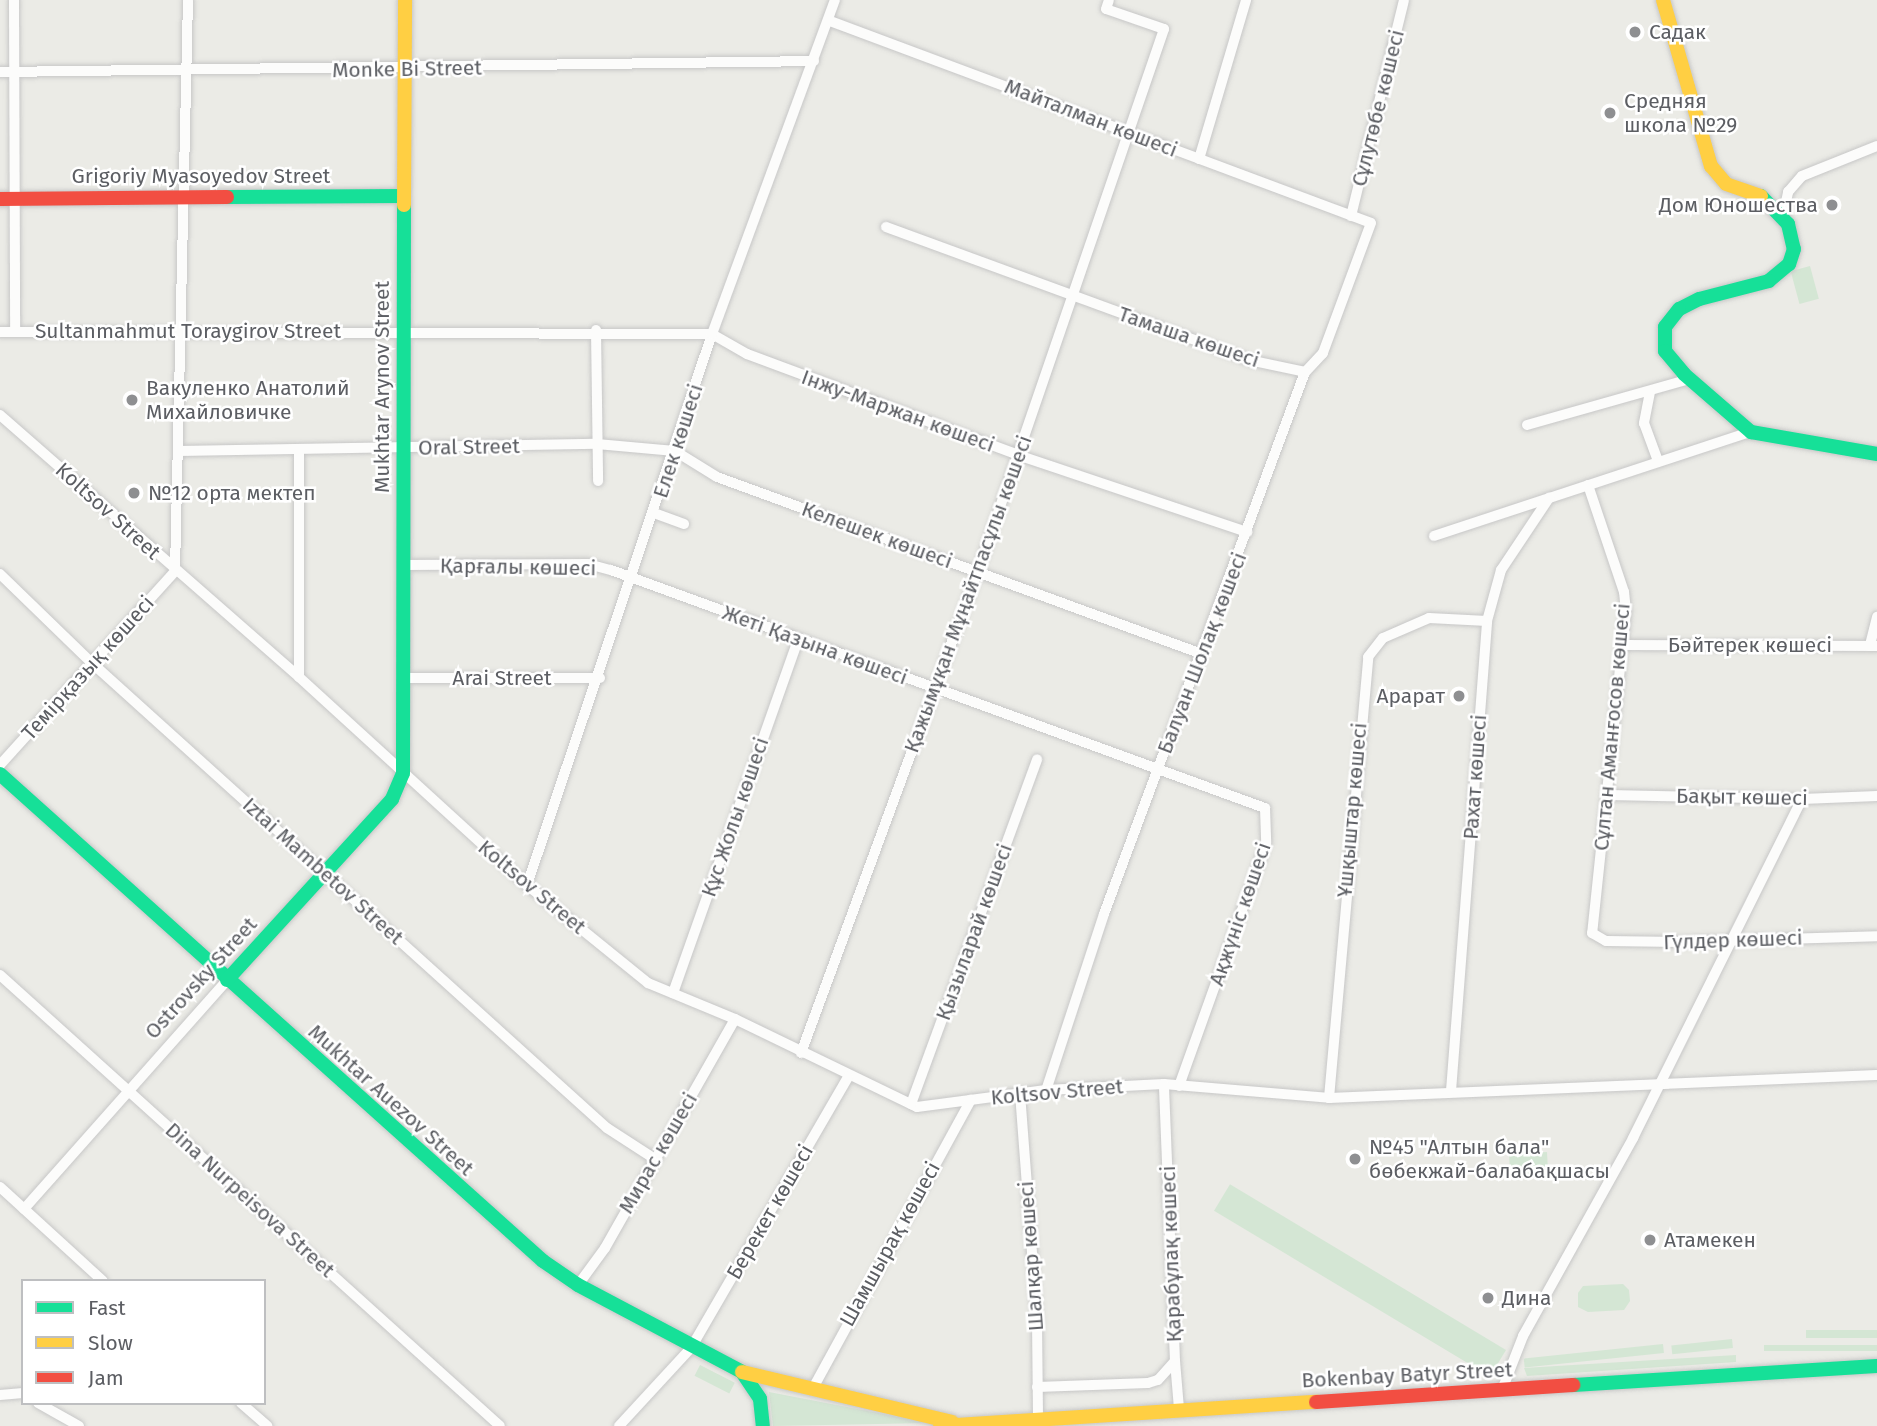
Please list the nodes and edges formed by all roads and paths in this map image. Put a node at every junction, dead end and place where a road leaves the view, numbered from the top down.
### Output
1 (15, 0) edge
2 (188, 0) edge
3 (405, 0) edge
4 (835, 0) edge
5 (1109, 0) edge
6 (1245, 0) edge
7 (1404, 0) edge
8 (1663, 0) edge
9 (830, 21) junction
10 (814, 61) junction
11 (403, 69) junction
12 (188, 71) junction
13 (0, 72) edge
14 (15, 72) junction
15 (1131, 133) junction
16 (1877, 146) edge
17 (1199, 159) junction
18 (403, 196) junction
19 (187, 197) junction
20 (6, 199) edge
21 (1351, 216) junction
22 (1783, 216) junction
23 (1371, 223) joint
24 (887, 226) dead end
25 (1073, 298) junction
26 (402, 330) junction
27 (596, 330) junction
28 (0, 332) edge
29 (15, 332) junction
30 (183, 332) junction
31 (712, 334) junction
32 (1306, 372) junction
33 (1689, 379) junction
34 (1650, 392) junction
35 (0, 415) edge
36 (1527, 425) dead end
37 (1751, 432) junction
38 (597, 444) junction
39 (402, 448) junction
40 (299, 449) junction
41 (179, 451) junction
42 (675, 451) junction
43 (1877, 454) edge
44 (1018, 455) junction
45 (1658, 461) junction
46 (598, 481) dead end
47 (1588, 485) junction
48 (1549, 498) junction
49 (654, 513) junction
50 (684, 524) dead end
51 (1247, 532) junction
52 (1434, 536) dead end
53 (404, 565) junction
54 (175, 571) junction
55 (978, 571) junction
56 (0, 574) edge
57 (630, 578) junction
58 (1877, 617) edge
59 (1487, 621) junction
60 (798, 640) junction
61 (1623, 645) junction
62 (1873, 645) edge
63 (1202, 654) junction
64 (92, 663) junction
65 (299, 677) junction
66 (403, 678) junction
67 (600, 678) junction
68 (935, 687) junction
69 (1037, 760) dead end
70 (0, 765) edge
71 (1157, 771) junction
72 (403, 773) junction
73 (0, 774) edge
74 (1608, 795) junction
75 (1877, 796) edge
76 (1802, 799) junction
77 (324, 871) junction
78 (527, 885) junction
79 (1592, 933) joint
80 (1877, 936) edge
81 (1735, 941) junction
82 (0, 975) edge
83 (227, 981) junction
84 (673, 993) junction
85 (735, 1019) junction
86 (801, 1053) junction
87 (1877, 1075) edge
88 (848, 1077) junction
89 (1164, 1084) junction
90 (1660, 1085) junction
91 (1180, 1086) junction
92 (1046, 1090) junction
93 (129, 1091) junction
94 (1451, 1091) junction
95 (1020, 1093) junction
96 (1329, 1098) junction
97 (971, 1100) junction
98 (911, 1104) junction
99 (655, 1159) junction
100 (0, 1186) edge
101 (24, 1209) junction
102 (101, 1279) edge
103 (578, 1285) junction
104 (691, 1348) junction
105 (1175, 1361) junction
106 (1877, 1366) edge
107 (742, 1372) junction
108 (1037, 1387) junction
109 (812, 1390) junction
110 (1502, 1390) junction
111 (21, 1393) edge
112 (0, 1395) edge
113 (42, 1405) edge
114 (243, 1405) edge
115 (1179, 1409) junction
116 (1038, 1418) junction
117 (955, 1423) junction
118 (79, 1426) edge
119 (267, 1426) edge
120 (500, 1426) edge
121 (619, 1426) edge
122 (763, 1426) edge
123 (940, 1426) edge

1 - 14 street
2 - 12 street
3 - 11 street, Mukhtar Arynov Street
4 - 9 street, Елек көшесі
5 - 15 street, Қажымұқан Мұңайтпасұлы көшесі
6 - 17 street
7 - 21 street, Сұлутөбе көшесі
8 - 22 street
9 - 10 street, Елек көшесі
9 - 15 street, Майталман көшесі
10 - 11 street, Monke Bi Street
10 - 31 street, Елек көшесі
11 - 12 street, Monke Bi Street
11 - 18 street, Mukhtar Arynov Street
12 - 14 street, Monke Bi Street
12 - 19 street
13 - 14 street, Monke Bi Street
14 - 20 street
15 - 17 street, Майталман көшесі
15 - 25 street, Қажымұқан Мұңайтпасұлы көшесі
16 - 22 street
17 - 21 street, Майталман көшесі
18 - 19 street, Grigoriy Myasoyedov Street
18 - 26 street, Mukhtar Arynov Street
19 - 20 street, Grigoriy Myasoyedov Street
19 - 30 street
20 - 29 street
21 - 23 street, Майталман көшесі
22 - 33 street
23 - 32 street, Балуан Шолақ көшесі
24 - 25 street, Тамаша көшесі
25 - 32 street, Тамаша көшесі
25 - 44 street, Қажымұқан Мұңайтпасұлы көшесі
26 - 27 street, Sultanmahmut Toraygirov Street
26 - 30 street, Sultanmahmut Toraygirov Street
26 - 39 street, Mukhtar Arynov Street
27 - 31 street, Sultanmahmut Toraygirov Street
27 - 38 street
28 - 29 street, Sultanmahmut Toraygirov Street
29 - 30 street, Sultanmahmut Toraygirov Street
30 - 41 street
31 - 42 street, Елек көшесі
31 - 44 street, Інжу-Маржан көшесі
32 - 51 street, Балуан Шолақ көшесі
33 - 34 street
33 - 37 street
34 - 36 street
34 - 45 street
35 - 54 street, Koltsov Street
37 - 43 street
37 - 45 street
38 - 39 street, Oral Street
38 - 42 street, Oral Street
38 - 46 street
39 - 40 street, Oral Street
39 - 53 street, Mukhtar Arynov Street
40 - 41 street, Oral Street
40 - 65 street
41 - 54 street
42 - 49 street, Елек көшесі
42 - 55 street, Келешек көшесі
44 - 51 street, Інжу-Маржан көшесі
44 - 55 street, Қажымұқан Мұңайтпасұлы көшесі
45 - 47 street
47 - 48 street
47 - 61 street, Сұлтан Аманғосов көшесі
48 - 52 street
48 - 59 street, Рахат көшесі
49 - 50 street
49 - 57 street, Елек көшесі
51 - 63 street, Балуан Шолақ көшесі
53 - 57 street, Қарғалы көшесі
53 - 66 street, Mukhtar Arynov Street
54 - 64 street, Темірқазық көшесі
54 - 65 street, Koltsov Street
55 - 63 street, Келешек көшесі
55 - 68 street, Қажымұқан Мұңайтпасұлы көшесі
56 - 64 street, Iztai Mambetov Street
57 - 60 street, Жеті Қазына көшесі
57 - 67 street, Елек көшесі
58 - 62 street
59 - 94 street, Рахат көшесі
59 - 96 street, Ұшқыштар көшесі
60 - 68 street, Жеті Қазына көшесі
60 - 84 street, Құс Жолы көшесі
61 - 62 street, Бәйтерек көшесі
61 - 74 street, Сұлтан Аманғосов көшесі
63 - 71 street, Балуан Шолақ көшесі
64 - 70 street, Темірқазық көшесі
64 - 77 street, Iztai Mambetov Street
65 - 72 street, Koltsov Street
66 - 67 street, Arai Street
66 - 72 street, Mukhtar Arynov Street
67 - 78 street, Елек көшесі
68 - 71 street, Жеті Қазына көшесі
68 - 86 street, Қажымұқан Мұңайтпасұлы көшесі
69 - 98 street, Қызыларай көшесі
71 - 91 street, Ақжүніс көшесі
71 - 92 street, Балуан Шолақ көшесі
72 - 77 street, Ostrovsky Street
72 - 78 street, Koltsov Street
73 - 83 street, Mukhtar Auezov Street
74 - 76 street, Бақыт көшесі
74 - 79 street, Сұлтан Аманғосов көшесі
75 - 76 street, Бақыт көшесі
76 - 81 street
77 - 83 street, Ostrovsky Street
77 - 99 street, Iztai Mambetov Street
78 - 84 street, Koltsov Street
79 - 81 street, Гүлдер көшесі
80 - 81 street, Гүлдер көшесі
81 - 90 street
82 - 93 street, Dina Nurpeisova Street
83 - 93 street, Ostrovsky Street
83 - 103 street, Mukhtar Auezov Street
84 - 85 street, Koltsov Street
85 - 86 street, Koltsov Street
85 - 99 street, Мирас көшесі
86 - 88 street, Koltsov Street
87 - 90 street, Koltsov Street
88 - 98 street, Koltsov Street
88 - 104 street, Берекет көшесі
89 - 91 street, Koltsov Street
89 - 92 street, Koltsov Street
89 - 105 street, Қарабұлақ көшесі
90 - 94 street, Koltsov Street
90 - 110 street
91 - 96 street, Koltsov Street
92 - 95 street, Koltsov Street
93 - 101 street, Ostrovsky Street
93 - 120 street, Dina Nurpeisova Street
94 - 96 street, Koltsov Street
95 - 97 street, Koltsov Street
95 - 108 street, Шалқар көшесі
97 - 98 street, Koltsov Street
97 - 109 street, Шамшырақ көшесі
99 - 103 street, Мирас көшесі
100 - 101 street
101 - 102 street
103 - 104 street, Mukhtar Auezov Street
104 - 107 street, Mukhtar Auezov Street
104 - 121 street, Берекет көшесі
105 - 108 street, Қарабұлақ көшесі
105 - 115 street
106 - 110 street, Bokenbay Batyr Street
107 - 109 street, Mukhtar Auezov Street
107 - 122 street
108 - 116 street, Шалқар көшесі
109 - 117 street, Mukhtar Auezov Street
110 - 115 street, Bokenbay Batyr Street
111 - 112 street
113 - 118 street
114 - 119 street
115 - 116 street, Bokenbay Batyr Street
116 - 117 street, Bokenbay Batyr Street
117 - 123 street, Bokenbay Batyr Street

